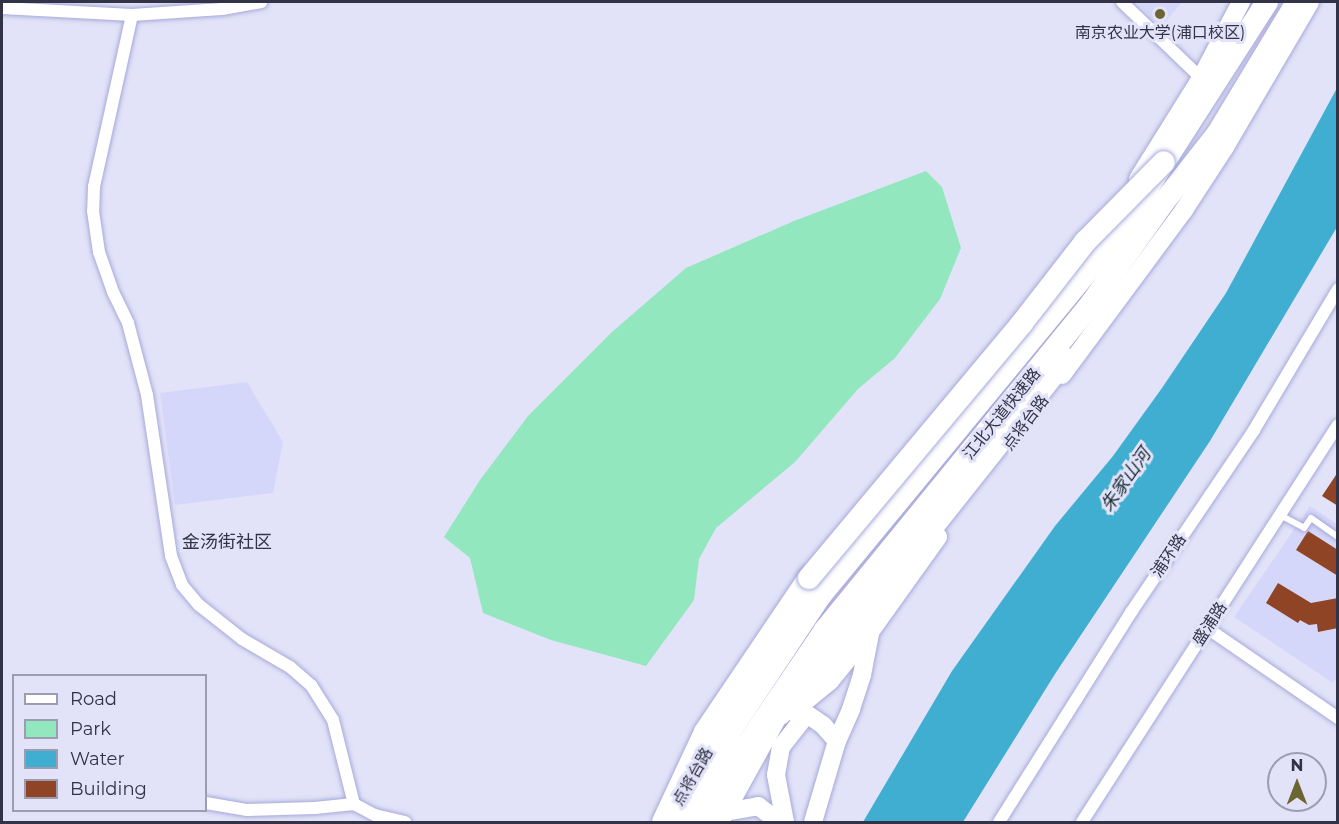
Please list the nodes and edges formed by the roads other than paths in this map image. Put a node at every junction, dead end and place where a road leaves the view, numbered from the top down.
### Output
1 (261, 2) edge
2 (1122, 2) edge
3 (1241, 2) edge
4 (1267, 2) edge
5 (1297, 2) edge
6 (1310, 2) edge
7 (2, 8) edge
8 (132, 15) junction
9 (1201, 78) junction
10 (1218, 133) junction
11 (1164, 162) junction
12 (1338, 289) edge
13 (1338, 425) edge
14 (1280, 515) junction
15 (1338, 537) edge
16 (1207, 628) junction
17 (870, 632) junction
18 (807, 714) junction
19 (779, 715) junction
20 (1338, 718) edge
21 (837, 741) junction
22 (207, 803) edge
23 (354, 804) junction
24 (723, 817) edge
25 (405, 822) edge
26 (665, 822) edge
27 (680, 822) edge
28 (702, 822) edge
29 (779, 822) edge
30 (785, 822) edge
31 (813, 822) edge
32 (999, 822) edge
33 (1082, 822) edge

1 - 8 street
2 - 9 street
3 - 9 main road, 点将台路
4 - 11 highway, 江北大道快速路
5 - 10 highway, 江北大道快速路
6 - 17 main road, 点将台路
7 - 8 street
8 - 23 street
9 - 26 main road, 点将台路
10 - 19 highway
10 - 28 highway, 江北大道快速路
11 - 26 highway, bridge
11 - 27 highway, 江北大道快速路, bridge
12 - 32 street, 浦环路
13 - 14 street, 盛浦路
14 - 15 lane
14 - 16 street, 盛浦路
16 - 20 street
16 - 33 street, 盛浦路
17 - 19 main road, 点将台路
17 - 21 main road
18 - 19 main road
18 - 21 main road
18 - 30 main road
19 - 24 main road
21 - 31 main road
22 - 23 street
23 - 25 street
24 - 29 main road

